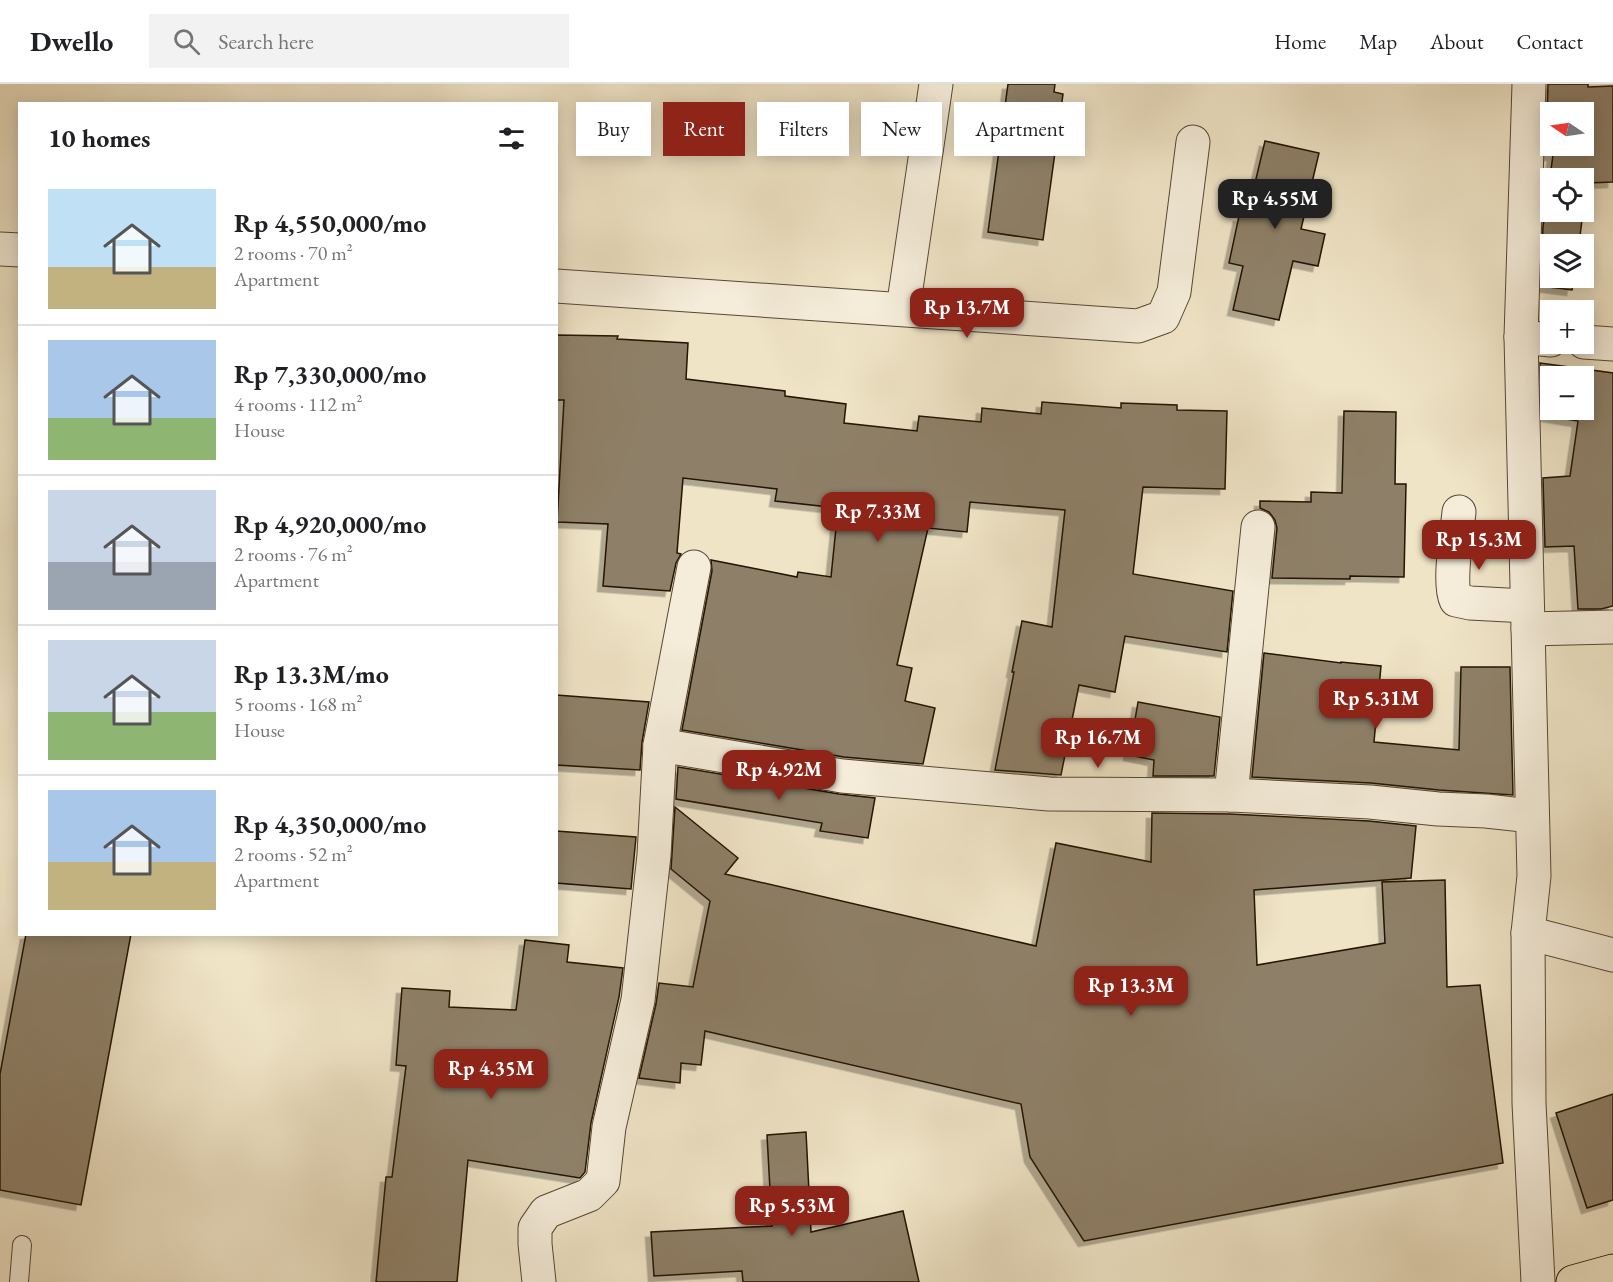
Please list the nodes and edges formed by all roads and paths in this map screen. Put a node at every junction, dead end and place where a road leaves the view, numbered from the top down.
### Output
1 (936, 84) edge
2 (1529, 84) edge
3 (1193, 142) dead end
4 (0, 249) edge
5 (18, 250) edge
6 (558, 286) edge
7 (903, 309) junction
8 (1536, 338) edge
9 (1594, 343) edge
10 (1613, 344) edge
11 (1460, 512) dead end
12 (1258, 527) dead end
13 (694, 567) dead end
14 (1528, 617) junction
15 (1613, 627) edge
16 (660, 745) junction
17 (1231, 795) junction
18 (1532, 816) junction
19 (1527, 933) junction
20 (1613, 955) edge
21 (22, 1245) dead end
22 (1613, 1270) edge
23 (19, 1282) edge
24 (539, 1282) edge
25 (1538, 1282) edge
26 (1573, 1282) edge

1 - 7 street
2 - 8 street
3 - 7 street
4 - 5 street
6 - 7 street
8 - 14 street
9 - 10 street
11 - 14 street
12 - 17 street
13 - 16 street
14 - 15 street
14 - 18 street
16 - 17 street
16 - 24 street
17 - 18 street
18 - 19 street
19 - 20 street
19 - 25 street
21 - 23 lane
22 - 26 main road

